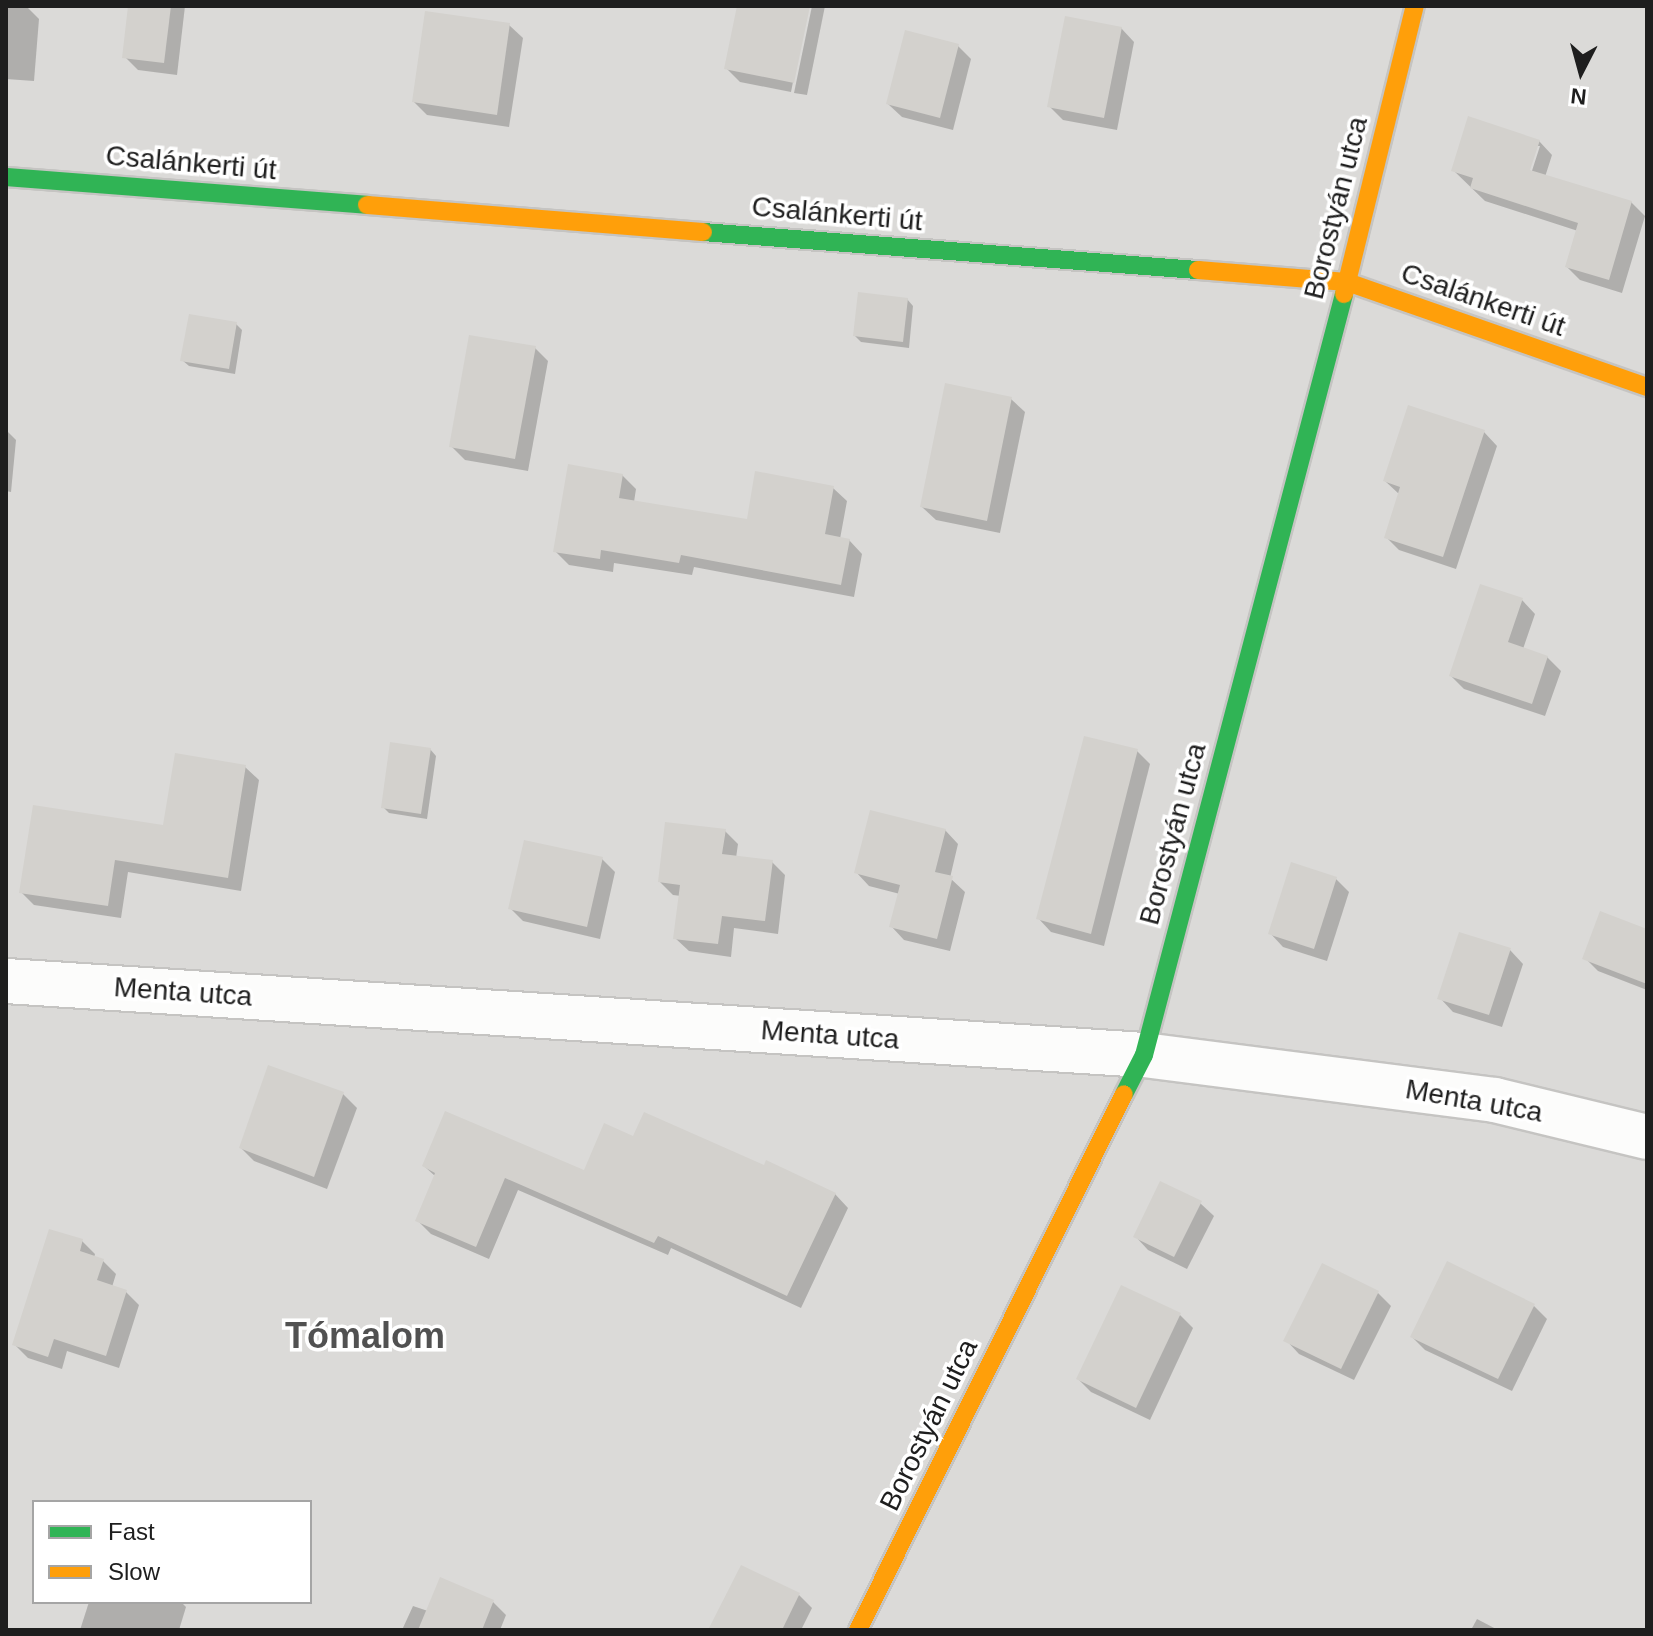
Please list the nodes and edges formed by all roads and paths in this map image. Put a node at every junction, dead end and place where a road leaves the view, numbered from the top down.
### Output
1 (1415, 6) edge
2 (6, 177) edge
3 (1347, 282) junction
4 (1647, 387) edge
5 (6, 981) edge
6 (1144, 1055) junction
7 (1647, 1137) edge
8 (858, 1630) edge

1 - 3 street, Borostyán utca
2 - 3 street, Csalánkerti út
3 - 4 street, Csalánkerti út
3 - 6 street, Borostyán utca
5 - 6 street, Menta utca
6 - 7 street, Menta utca
6 - 8 street, Borostyán utca

